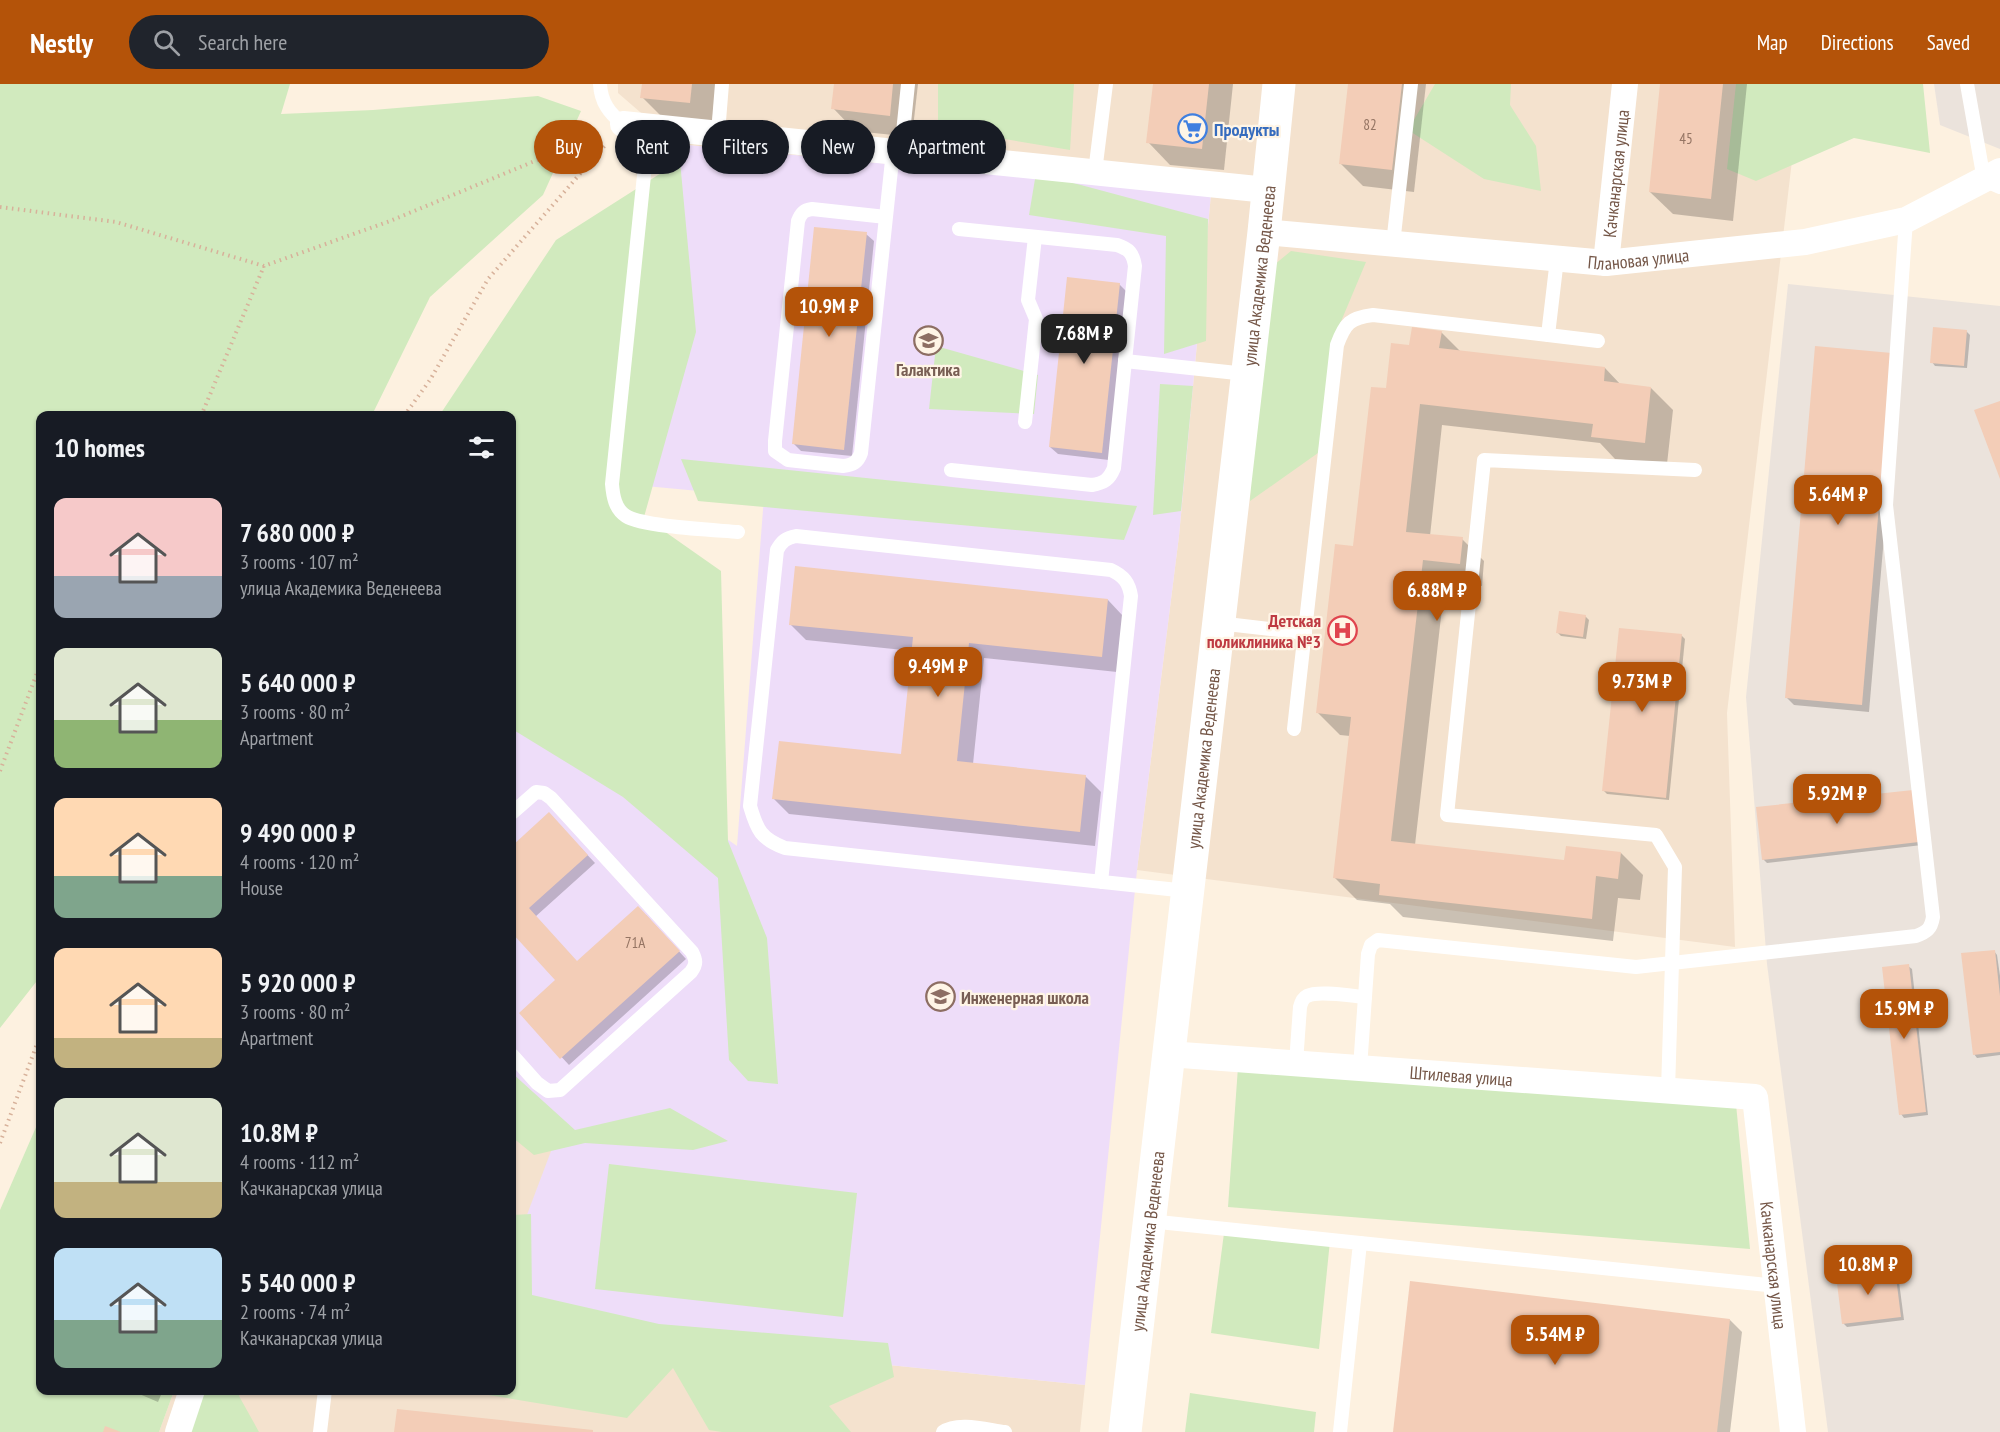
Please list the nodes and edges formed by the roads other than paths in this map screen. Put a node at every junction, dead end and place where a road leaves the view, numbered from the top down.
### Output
1 (600, 84) edge
2 (722, 84) edge
3 (908, 84) edge
4 (1106, 84) edge
5 (1279, 84) edge
6 (1411, 84) edge
7 (1625, 84) edge
8 (1967, 84) edge
9 (617, 120) edge
10 (719, 120) edge
11 (902, 120) edge
12 (789, 141) edge
13 (887, 151) edge
14 (1006, 163) edge
15 (1095, 172) junction
16 (644, 174) edge
17 (893, 174) edge
18 (1994, 179) edge
19 (1267, 190) junction
20 (886, 217) junction
21 (1906, 220) junction
22 (959, 229) dead end
23 (1264, 232) junction
24 (1035, 237) junction
25 (1393, 244) junction
26 (1557, 259) junction
27 (1606, 263) junction
28 (1548, 335) junction
29 (1598, 341) dead end
30 (1125, 361) junction
31 (1246, 374) junction
32 (1025, 422) dead end
33 (951, 470) dead end
34 (1695, 470) dead end
35 (738, 532) dead end
36 (1218, 623) junction
37 (1305, 633) junction
38 (1294, 729) dead end
39 (516, 810) edge
40 (1101, 882) junction
41 (1187, 891) junction
42 (1671, 964) junction
43 (1365, 997) junction
44 (1168, 1054) junction
45 (516, 1059) edge
46 (1296, 1063) junction
47 (1360, 1068) junction
48 (1668, 1090) junction
49 (1755, 1097) joint
50 (1149, 1221) junction
51 (1360, 1243) junction
52 (1777, 1286) junction
53 (190, 1395) edge
54 (324, 1395) edge
55 (178, 1432) edge
56 (320, 1432) edge
57 (942, 1432) edge
58 (1005, 1432) edge
59 (1125, 1432) edge
60 (1340, 1432) edge
61 (1793, 1432) edge

1 - 9 lane
2 - 10 lane
3 - 11 lane
4 - 15 lane
5 - 19 street, улица Академика Веденеева
6 - 25 lane
7 - 27 street, Качканарская улица
8 - 18 lane
12 - 13 street
14 - 15 street
15 - 19 street
16 - 35 lane
17 - 20 lane
18 - 21 street, Плановая улица
19 - 23 street, улица Академика Веденеева
20 - 20 lane
21 - 27 street, Плановая улица
21 - 42 lane
22 - 24 lane
23 - 25 street, Плановая улица
23 - 31 street, улица Академика Веденеева
24 - 30 lane
24 - 32 lane
25 - 26 street, Плановая улица
26 - 27 street, Плановая улица
26 - 28 lane
28 - 29 lane
28 - 37 lane
30 - 31 lane
30 - 33 lane
31 - 36 street, улица Академика Веденеева
34 - 42 lane
36 - 37 lane
36 - 41 street, улица Академика Веденеева
37 - 38 lane
39 - 45 lane
40 - 40 lane
40 - 41 lane
41 - 44 street, улица Академика Веденеева
42 - 43 lane
42 - 48 lane
43 - 46 lane
43 - 47 lane
44 - 46 street, Штилевая улица
44 - 50 street, улица Академика Веденеева
46 - 47 street, Штилевая улица
47 - 48 street, Штилевая улица
48 - 49 street, Штилевая улица
49 - 52 street, Качканарская улица
50 - 51 lane
50 - 59 street, улица Академика Веденеева
51 - 52 lane
51 - 60 lane
52 - 61 street, Качканарская улица
53 - 55 street
54 - 56 lane
57 - 58 lane

